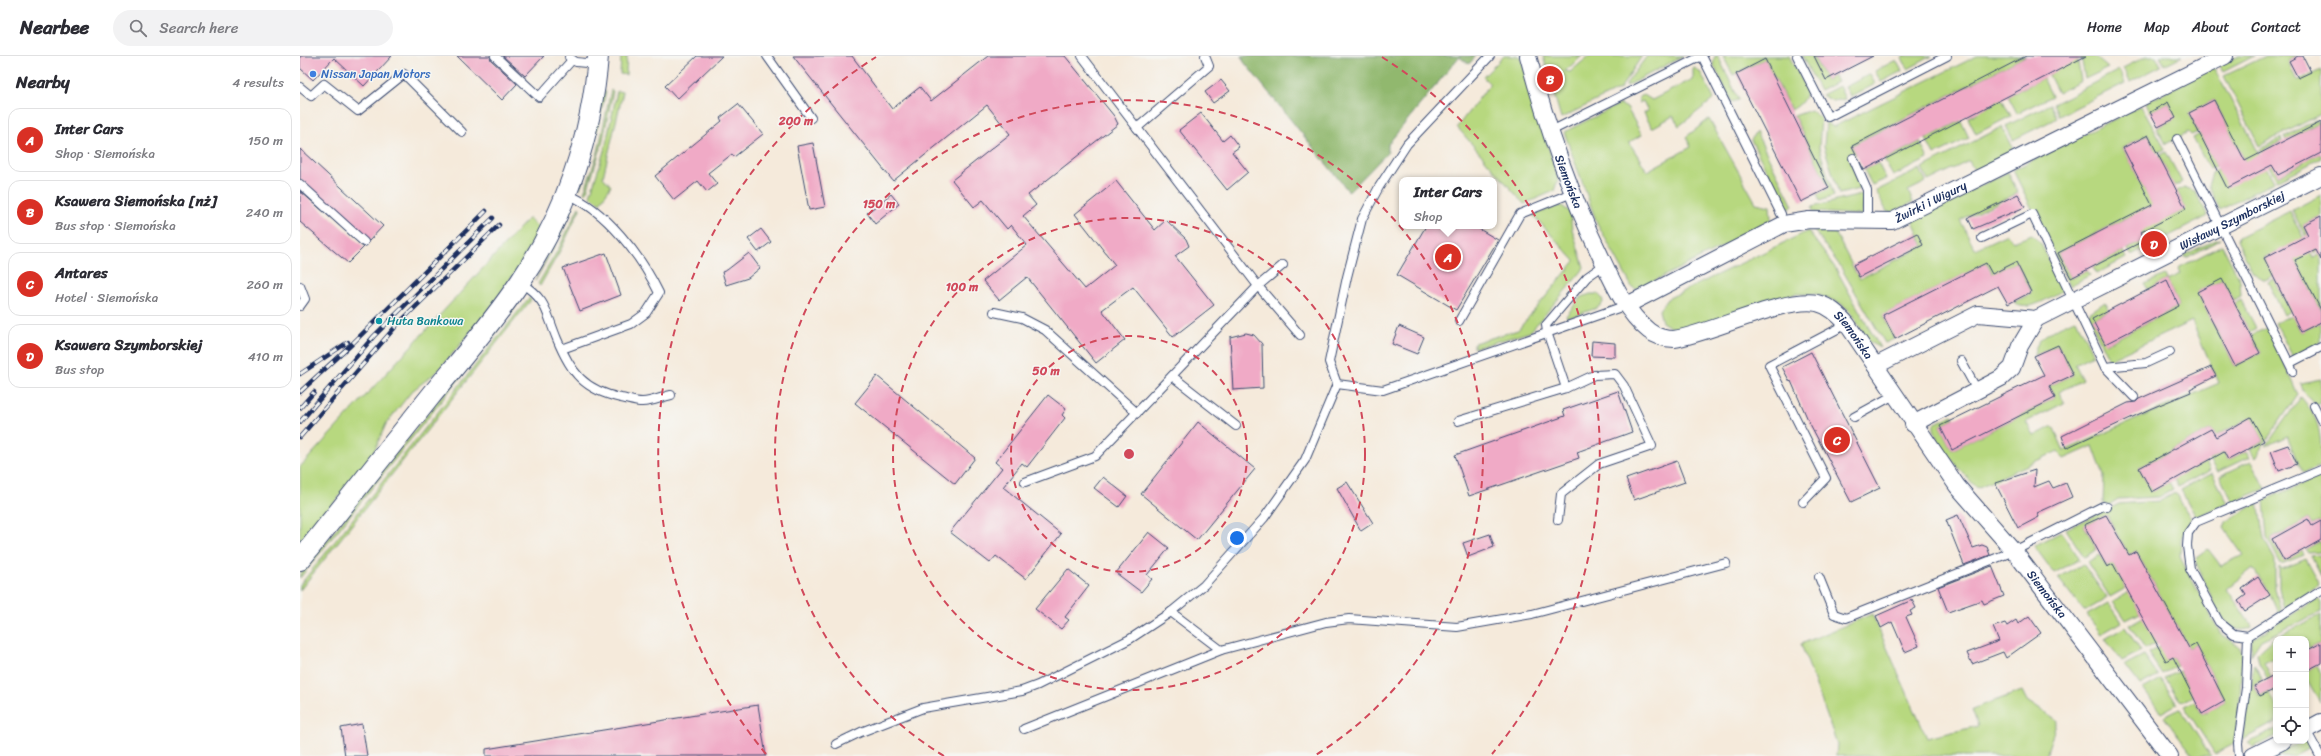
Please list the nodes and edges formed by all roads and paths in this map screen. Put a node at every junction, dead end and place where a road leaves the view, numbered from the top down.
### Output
1 (495, 56) edge
2 (767, 56) edge
3 (1082, 56) edge
4 (1205, 56) edge
5 (1490, 56) edge
6 (1528, 56) edge
7 (1702, 56) edge
8 (1797, 56) edge
9 (1947, 56) edge
10 (2225, 56) edge
11 (571, 58) edge
12 (598, 60) edge
13 (300, 87) edge
14 (811, 118) dead end
15 (1137, 128) junction
16 (1550, 131) junction
17 (462, 132) dead end
18 (2177, 139) dead end
19 (1853, 158) dead end
20 (2321, 176) edge
21 (300, 184) edge
22 (1572, 193) junction
23 (566, 194) junction
24 (1780, 214) dead end
25 (1867, 221) junction
26 (2222, 226) junction
27 (1982, 238) dead end
28 (364, 242) dead end
29 (1283, 265) dead end
30 (1604, 266) junction
31 (520, 282) junction
32 (300, 286) edge
33 (1258, 286) junction
34 (2074, 300) junction
35 (1627, 305) junction
36 (300, 306) edge
37 (994, 312) dead end
38 (2036, 319) junction
39 (1459, 321) dead end
40 (1847, 324) junction
41 (1547, 332) junction
42 (1300, 335) dead end
43 (2321, 347) edge
44 (562, 349) junction
45 (2170, 352) dead end
46 (1961, 361) dead end
47 (1875, 366) junction
48 (2105, 366) junction
49 (1172, 376) junction
50 (1337, 384) junction
51 (1566, 388) junction
52 (1976, 390) junction
53 (671, 395) dead end
54 (1894, 395) junction
55 (2134, 397) dead end
56 (2314, 406) dead end
57 (1137, 413) junction
58 (1854, 417) dead end
59 (2321, 420) edge
60 (1458, 421) dead end
61 (1913, 424) junction
62 (1236, 426) dead end
63 (2321, 470) edge
64 (1025, 482) dead end
65 (1803, 502) dead end
66 (2107, 507) dead end
67 (1558, 520) dead end
68 (2014, 551) junction
69 (300, 560) edge
70 (1726, 563) dead end
71 (1819, 577) dead end
72 (2321, 590) edge
73 (1171, 612) junction
74 (2248, 636) junction
75 (1221, 650) junction
76 (2321, 722) edge
77 (2309, 728) edge
78 (1024, 729) dead end
79 (2309, 736) edge
80 (836, 744) dead end
81 (2277, 744) edge
82 (2170, 756) edge
83 (2239, 756) edge
84 (2253, 756) edge
85 (2320, 756) edge

1 - 11 lane
2 - 14 lane
3 - 15 lane
4 - 15 lane
5 - 50 lane
6 - 16 street, Siemońska
7 - 16 lane
7 - 24 lane
8 - 9 lane
10 - 25 street, Żwirki i Wigury
11 - 12 lane
12 - 23 street
13 - 17 lane
15 - 33 lane
16 - 22 street, Siemońska
18 - 26 lane
19 - 25 lane
20 - 26 street, Wisławy Szymborskiej
21 - 28 lane
22 - 30 street, Siemońska
22 - 39 lane
23 - 31 street
23 - 44 lane
25 - 35 street, Żwirki i Wigury
26 - 34 street, Wisławy Szymborskiej
26 - 43 lane
27 - 34 lane
29 - 33 lane
30 - 35 street, Siemońska
30 - 41 lane
31 - 44 lane
31 - 69 street
32 - 36 lane
33 - 42 lane
33 - 49 lane
34 - 38 street, Wisławy Szymborskiej
34 - 48 lane
35 - 40 street, Siemońska
35 - 41 lane
37 - 57 lane
38 - 47 street
38 - 52 street
40 - 47 street, Siemońska
40 - 65 lane
41 - 50 lane
41 - 51 lane
44 - 53 lane
45 - 48 lane
46 - 52 lane
47 - 54 street, Siemońska
48 - 55 lane
49 - 57 lane
49 - 62 lane
50 - 73 lane
51 - 60 lane
51 - 67 lane
52 - 61 street
54 - 58 lane
54 - 61 street, Siemońska
56 - 59 lane
57 - 64 lane
61 - 68 street, Siemońska
63 - 74 lane
66 - 68 lane
68 - 71 lane
68 - 82 street, Siemońska
70 - 75 lane
72 - 74 lane
73 - 75 lane
73 - 80 lane
74 - 83 lane
75 - 78 lane
76 - 77 street
79 - 85 lane
81 - 84 street

